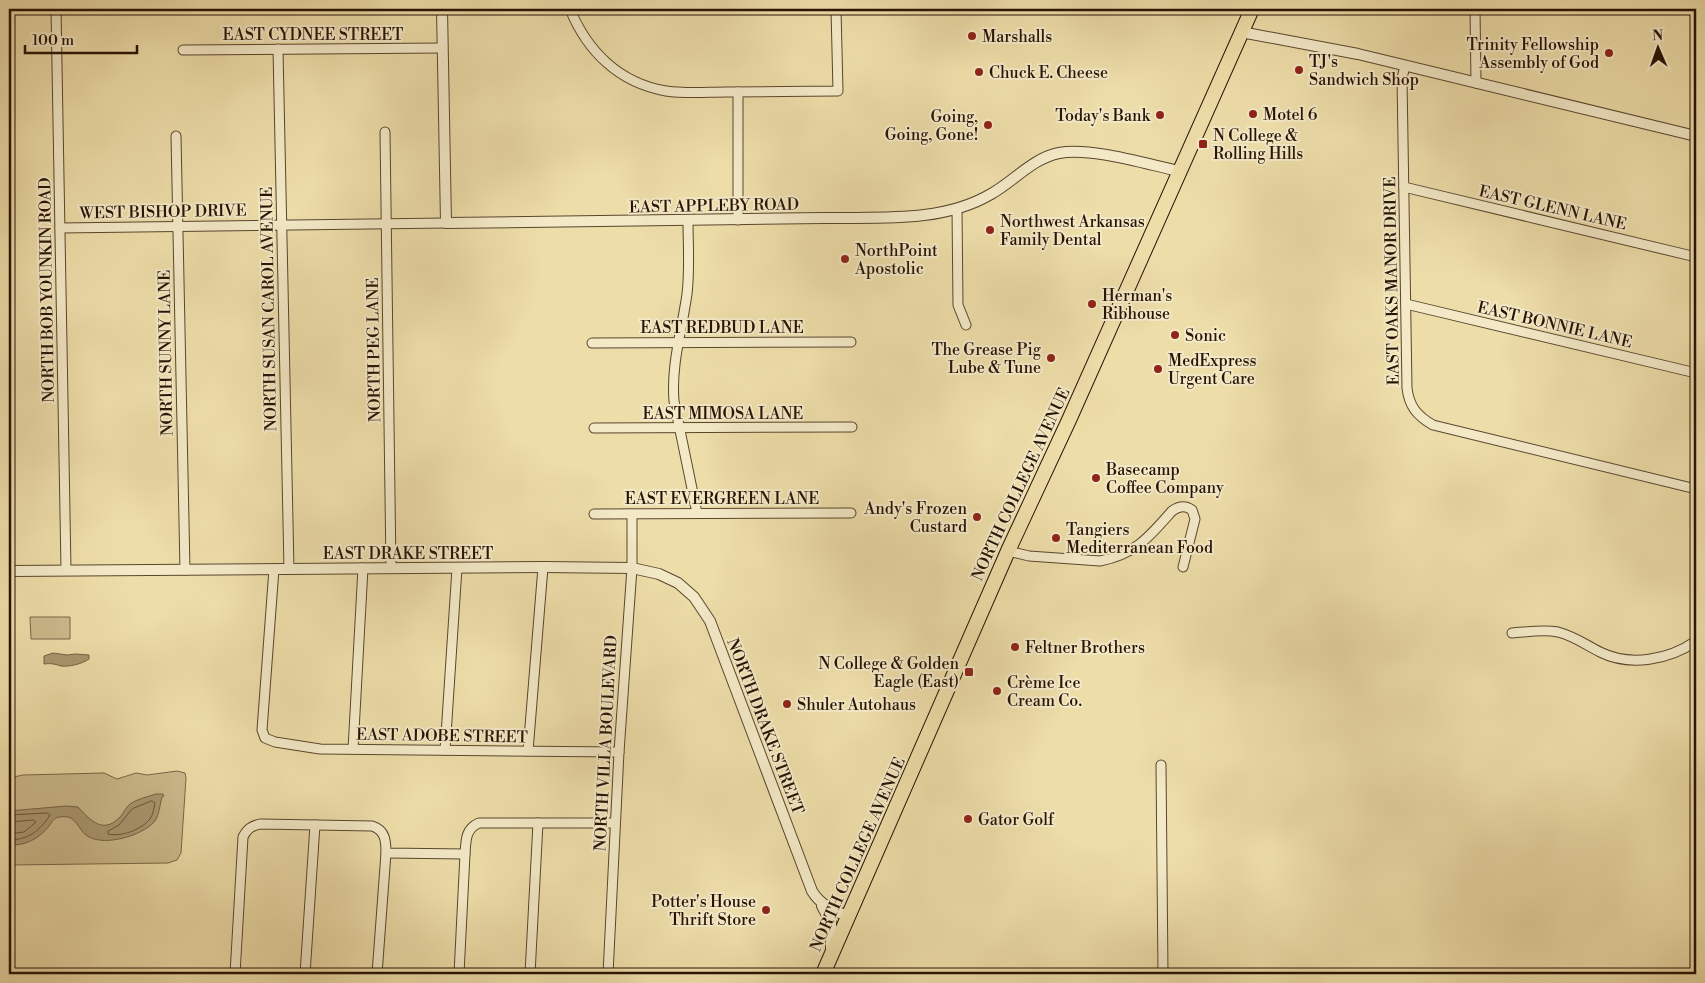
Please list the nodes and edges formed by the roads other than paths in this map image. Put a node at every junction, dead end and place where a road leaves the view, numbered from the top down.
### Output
1 (56, 9) edge
2 (442, 9) edge
3 (570, 9) edge
4 (836, 9) edge
5 (1252, 9) edge
6 (1475, 9) edge
7 (1242, 32) junction
8 (442, 48) junction
9 (278, 49) junction
10 (183, 50) dead end
11 (1405, 66) junction
12 (1476, 83) junction
13 (738, 92) junction
14 (385, 132) dead end
15 (176, 136) dead end
16 (1696, 136) edge
17 (1179, 171) junction
18 (1404, 187) junction
19 (957, 209) junction
20 (688, 220) junction
21 (738, 220) junction
22 (446, 223) junction
23 (386, 224) junction
24 (281, 225) junction
25 (178, 226) junction
26 (60, 228) junction
27 (1696, 257) edge
28 (1406, 304) junction
29 (966, 325) dead end
30 (851, 342) dead end
31 (592, 343) dead end
32 (678, 343) junction
33 (1696, 373) edge
34 (852, 427) dead end
35 (594, 428) dead end
36 (680, 428) junction
37 (1696, 489) edge
38 (697, 513) junction
39 (851, 513) dead end
40 (594, 514) dead end
41 (632, 514) junction
42 (1008, 551) junction
43 (542, 567) junction
44 (1183, 567) dead end
45 (363, 568) junction
46 (391, 568) junction
47 (457, 568) junction
48 (632, 568) junction
49 (274, 569) junction
50 (289, 569) junction
51 (66, 570) junction
52 (185, 570) junction
53 (9, 571) edge
54 (1512, 633) dead end
55 (1696, 641) edge
56 (352, 749) junction
57 (445, 750) junction
58 (528, 751) junction
59 (619, 752) junction
60 (1161, 765) dead end
61 (538, 823) junction
62 (615, 823) junction
63 (315, 825) junction
64 (386, 853) junction
65 (465, 854) junction
66 (820, 903) junction
67 (849, 917) junction
68 (830, 958) junction
69 (235, 974) edge
70 (306, 974) edge
71 (377, 974) edge
72 (459, 974) edge
73 (530, 974) edge
74 (608, 974) edge
75 (823, 974) edge
76 (1163, 974) edge

1 - 26 street, NORTH BOB YOUNKIN ROAD
2 - 8 street
3 - 13 street
4 - 13 street
5 - 7 main road, NORTH COLLEGE AVENUE
6 - 12 street
7 - 11 street
7 - 17 main road, NORTH COLLEGE AVENUE
8 - 9 street, EAST CYDNEE STREET
8 - 22 street
9 - 10 street, EAST CYDNEE STREET
9 - 24 street, NORTH SUSAN CAROL AVENUE
11 - 12 street
11 - 18 street, EAST OAKS MANOR DRIVE
12 - 16 street
13 - 21 street
14 - 23 street, NORTH PEG LANE
15 - 25 street, NORTH SUNNY LANE
17 - 19 street, EAST APPLEBY ROAD
17 - 42 main road, NORTH COLLEGE AVENUE
18 - 27 street, EAST GLENN LANE
18 - 28 street, EAST OAKS MANOR DRIVE
19 - 21 street, EAST APPLEBY ROAD
19 - 29 street
20 - 21 street, EAST APPLEBY ROAD
20 - 22 street, EAST APPLEBY ROAD
20 - 32 street
22 - 23 street, WEST BISHOP DRIVE
23 - 24 street, WEST BISHOP DRIVE
23 - 46 street, NORTH PEG LANE
24 - 25 street, WEST BISHOP DRIVE
24 - 50 street, NORTH SUSAN CAROL AVENUE
25 - 26 street, WEST BISHOP DRIVE
25 - 52 street, NORTH SUNNY LANE
26 - 51 street, NORTH BOB YOUNKIN ROAD
28 - 33 street, EAST BONNIE LANE
28 - 37 street, EAST OAKS MANOR DRIVE
30 - 32 street, EAST REDBUD LANE
31 - 32 street, EAST REDBUD LANE
32 - 36 street
34 - 36 street, EAST MIMOSA LANE
35 - 36 street, EAST MIMOSA LANE
36 - 38 street
38 - 39 street, EAST EVERGREEN LANE
38 - 41 street, EAST EVERGREEN LANE
40 - 41 street, EAST EVERGREEN LANE
41 - 48 street, NORTH VILLA BOULEVARD
42 - 44 street
42 - 67 main road, NORTH COLLEGE AVENUE
43 - 47 street, EAST DRAKE STREET
43 - 48 street, EAST DRAKE STREET
43 - 58 street
45 - 46 street, EAST DRAKE STREET
45 - 50 street, EAST DRAKE STREET
45 - 56 street
46 - 47 street, EAST DRAKE STREET
47 - 57 street
48 - 59 street, NORTH VILLA BOULEVARD
48 - 66 street, NORTH DRAKE STREET
49 - 50 street, EAST DRAKE STREET
49 - 52 street, EAST DRAKE STREET
49 - 56 street, EAST ADOBE STREET
51 - 52 street, EAST DRAKE STREET
51 - 53 street, EAST DRAKE STREET
54 - 55 street
56 - 57 street, EAST ADOBE STREET
57 - 58 street, EAST ADOBE STREET
58 - 59 street, EAST ADOBE STREET
59 - 62 street, NORTH VILLA BOULEVARD
60 - 76 street
61 - 62 street
61 - 65 street
61 - 73 street
62 - 74 street, NORTH VILLA BOULEVARD
63 - 64 street
63 - 69 street
63 - 70 street
64 - 65 street
64 - 71 street
65 - 72 street
66 - 67 street
66 - 68 street, NORTH DRAKE STREET
67 - 68 main road, NORTH COLLEGE AVENUE
68 - 75 main road, NORTH COLLEGE AVENUE

